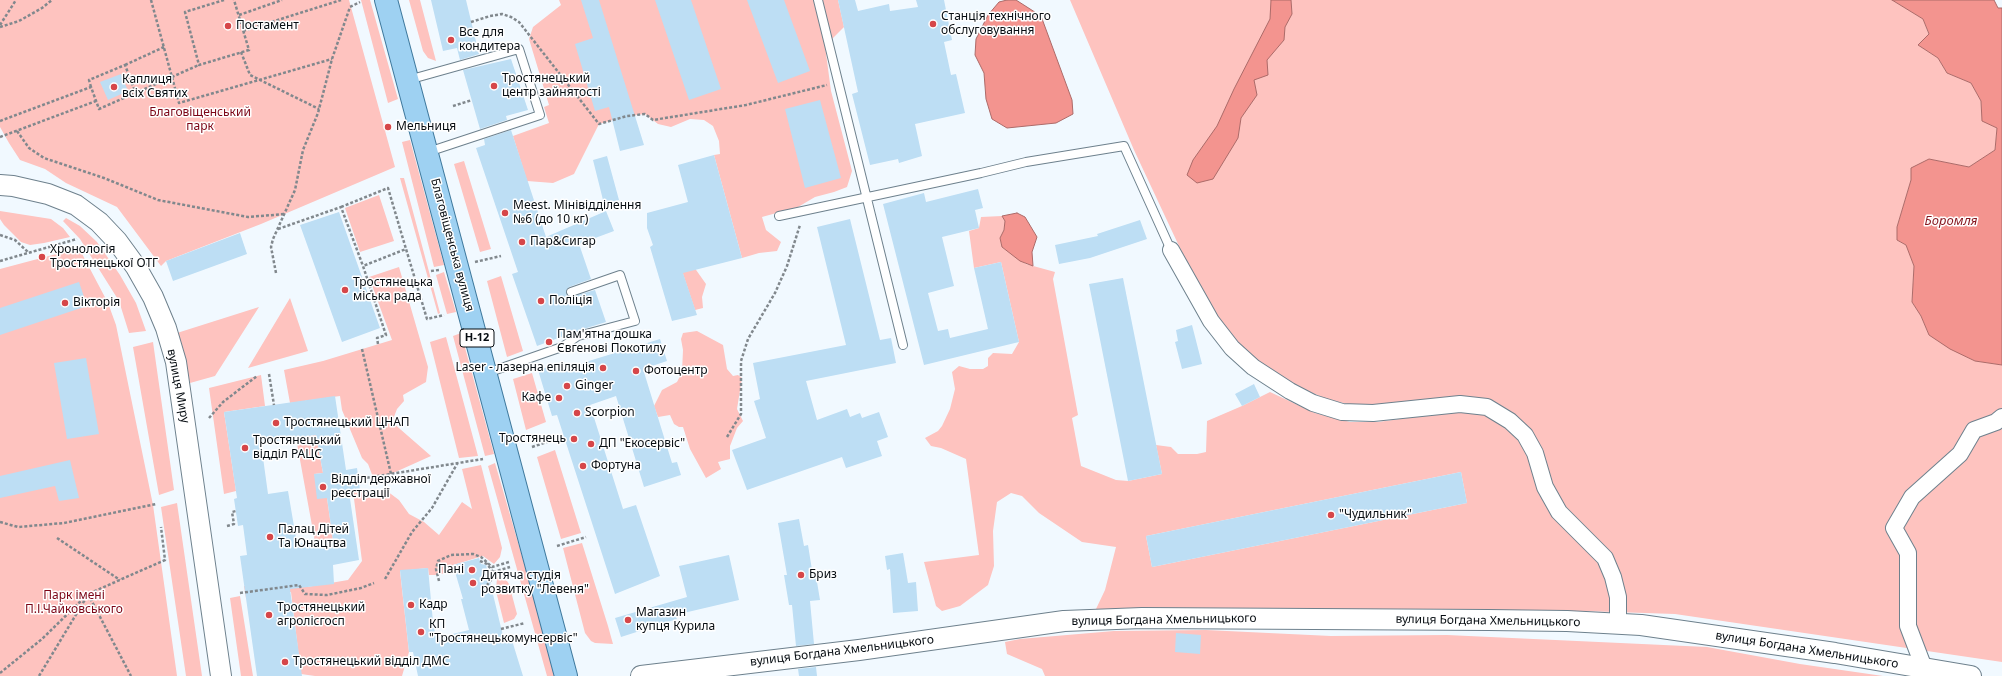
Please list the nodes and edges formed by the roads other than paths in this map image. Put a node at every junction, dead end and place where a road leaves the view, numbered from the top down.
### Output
1 (386, 0) edge
2 (818, 0) edge
3 (408, 80) junction
4 (427, 152) junction
5 (0, 185) edge
6 (866, 198) junction
7 (779, 216) dead end
8 (1171, 250) joint
9 (571, 292) dead end
10 (903, 346) dead end
11 (486, 373) junction
12 (2002, 417) edge
13 (1618, 624) junction
14 (1924, 668) junction
15 (221, 676) edge
16 (566, 676) edge
17 (641, 676) edge
18 (1971, 676) edge

1 - 3 main road, Благовіщенська вулиця / Н-12
2 - 6 lane
3 - 4 main road, Благовіщенська вулиця / Н-12
3 - 4 lane
4 - 11 main road, Благовіщенська вулиця / Н-12
5 - 15 street, вулиця Миру
6 - 7 lane
6 - 8 lane
6 - 10 lane
8 - 13 street
9 - 11 lane
11 - 16 main road, Благовіщенська вулиця / Н-12
12 - 14 street
13 - 14 street, вулиця Богдана Хмельницького
13 - 17 street, вулиця Богдана Хмельницького
14 - 18 street, вулиця Богдана Хмельницького

